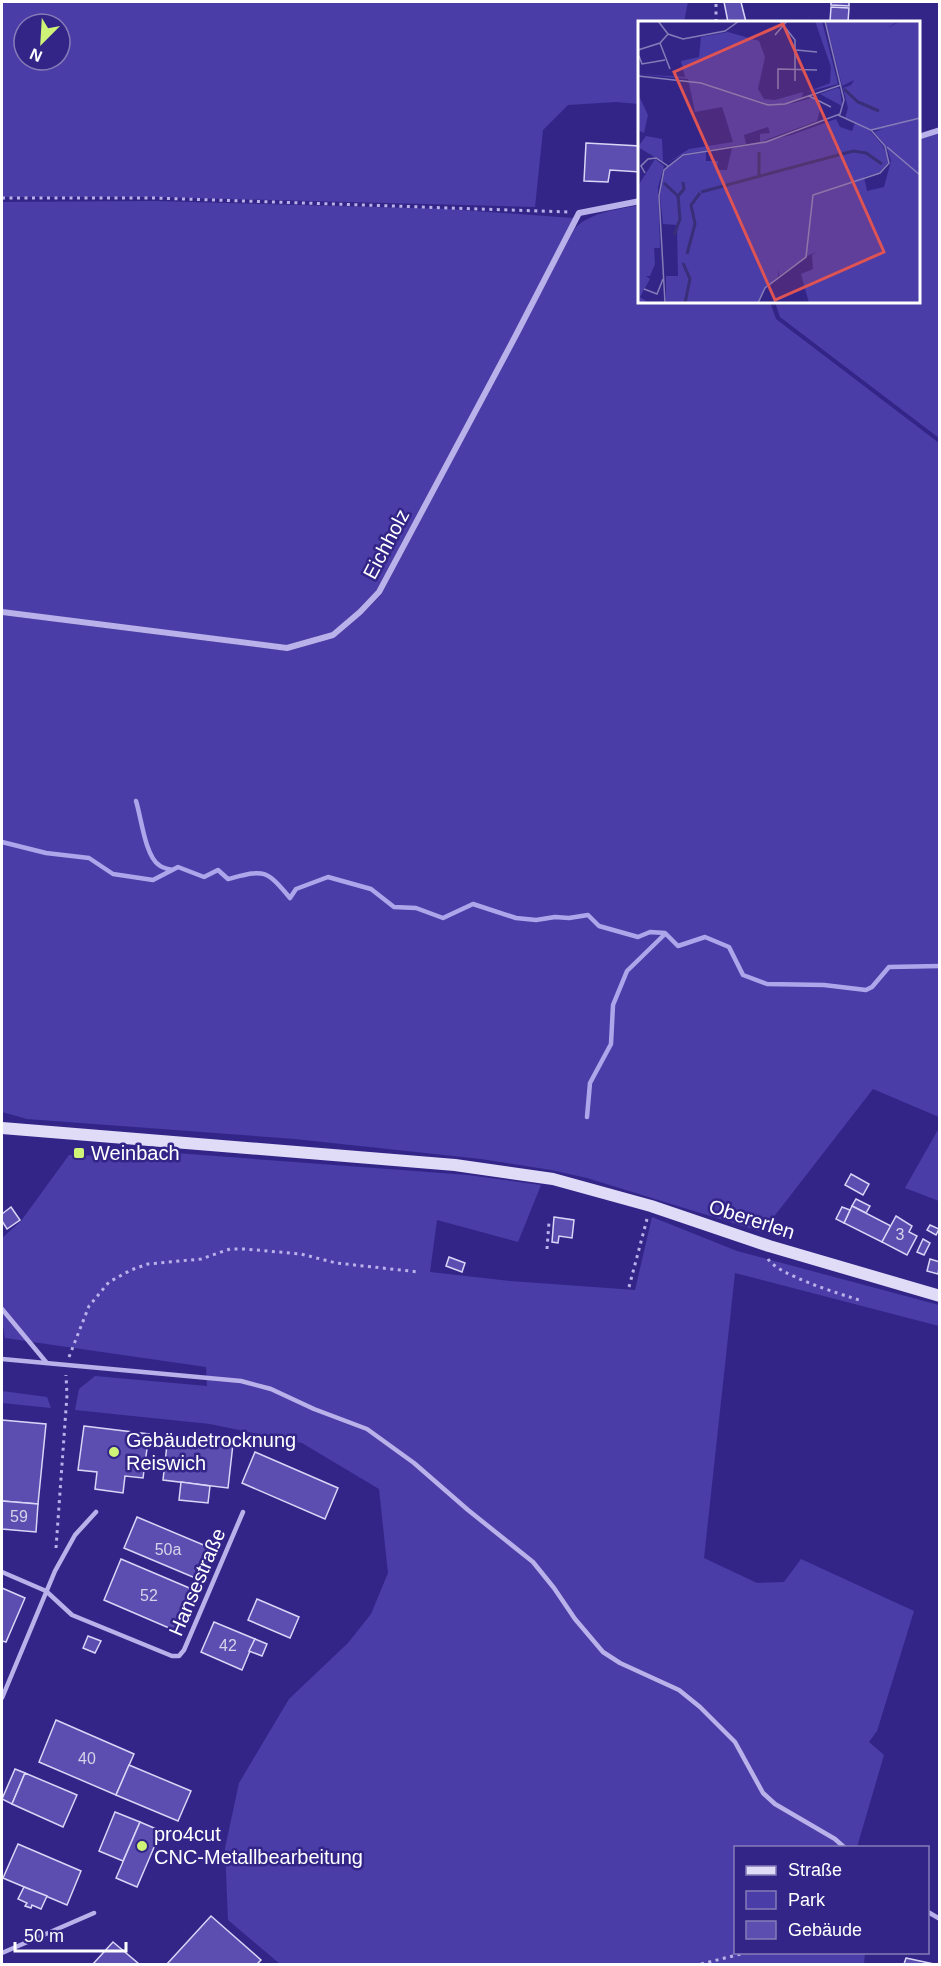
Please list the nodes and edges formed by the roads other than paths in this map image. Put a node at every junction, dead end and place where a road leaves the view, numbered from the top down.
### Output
1 (939, 130) edge
2 (920, 135) edge
3 (638, 201) edge
4 (2, 612) edge
5 (2, 1128) edge
6 (939, 1296) edge
7 (2, 1309) edge
8 (2, 1359) edge
9 (46, 1363) junction
10 (96, 1512) dead end
11 (243, 1512) dead end
12 (2, 1572) edge
13 (46, 1591) junction
14 (2, 1698) edge
15 (843, 1846) edge
16 (94, 1914) dead end
17 (2, 1953) edge

1 - 2 street
3 - 4 street, Eichholz
5 - 6 main road, Obererlen
7 - 9 lane
8 - 9 lane
9 - 15 lane
10 - 13 lane
11 - 13 lane, Hansestraße
12 - 13 lane, Hansestraße
13 - 14 lane
16 - 17 lane

